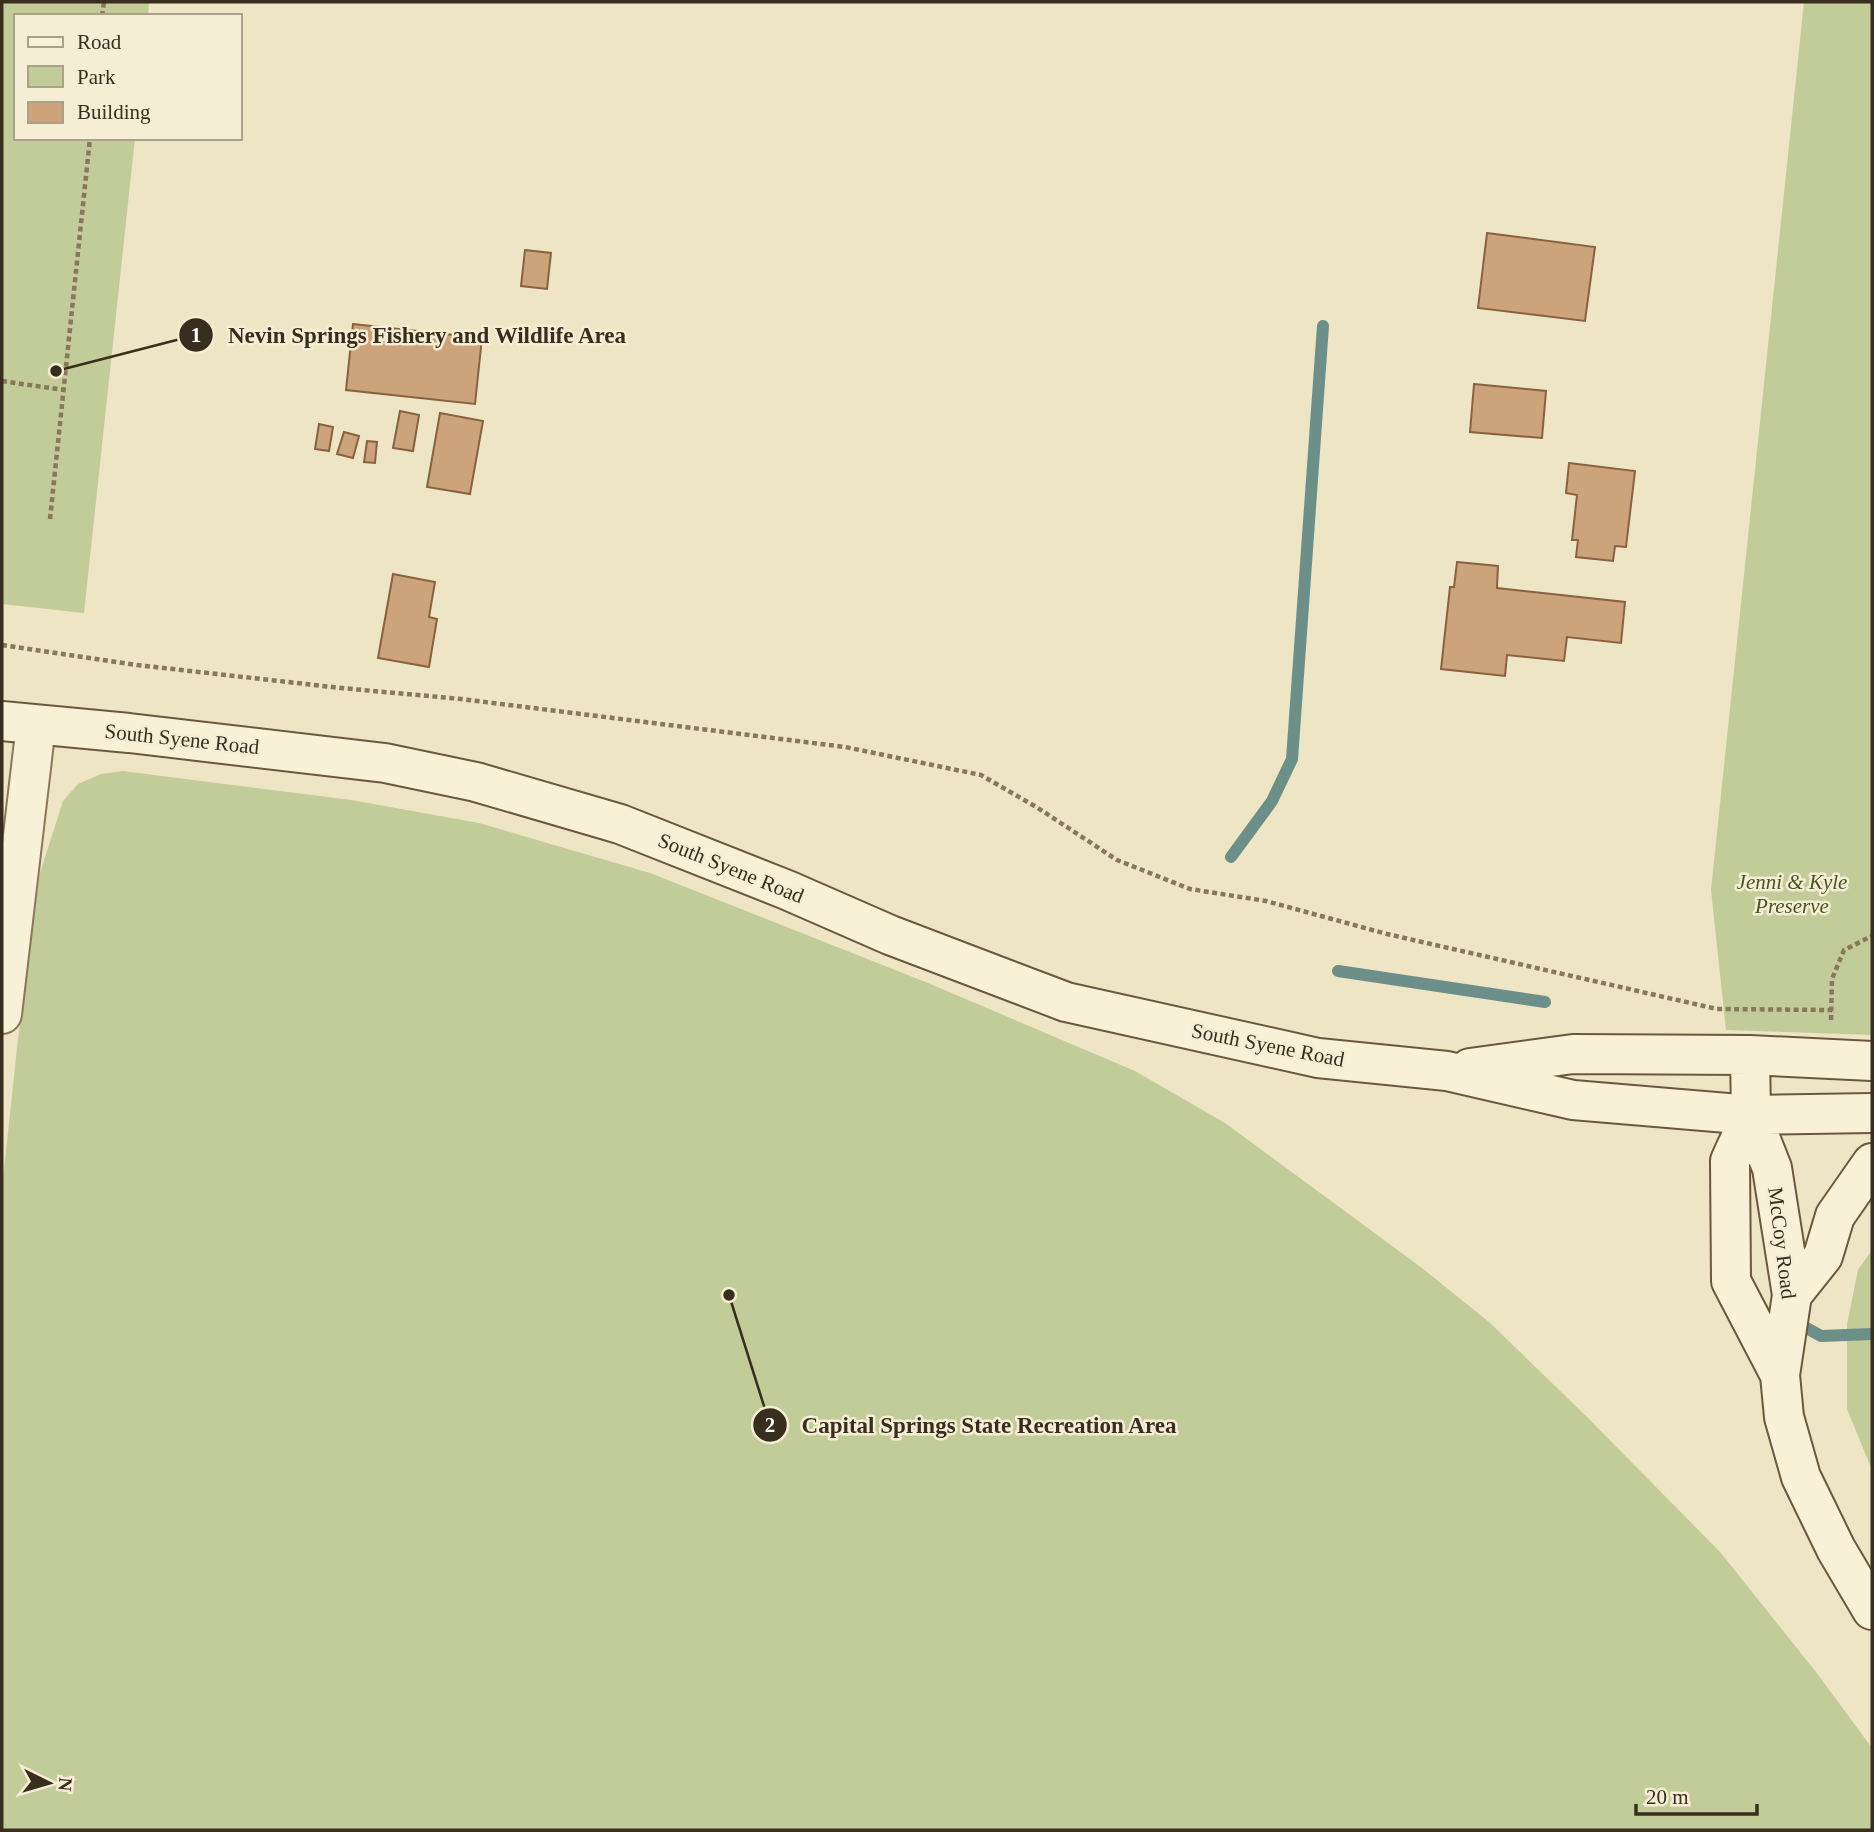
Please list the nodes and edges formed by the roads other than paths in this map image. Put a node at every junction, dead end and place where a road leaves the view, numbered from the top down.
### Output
1 (19, 723) edge
2 (2, 1014) edge
3 (1750, 1055) junction
4 (1872, 1061) edge
5 (1447, 1071) junction
6 (1872, 1113) edge
7 (1751, 1115) junction
8 (1872, 1163) edge
9 (1792, 1295) junction
10 (1780, 1375) junction
11 (1872, 1610) edge

1 - 2 street
1 - 5 street, South Syene Road
3 - 4 street, South Syene Road
3 - 5 street, South Syene Road
3 - 7 street, McCoy Road
5 - 7 street, South Syene Road
6 - 7 street, South Syene Road
7 - 9 street, McCoy Road
7 - 10 street, McCoy Road
8 - 9 street
9 - 10 street, McCoy Road
10 - 11 street, McCoy Road

